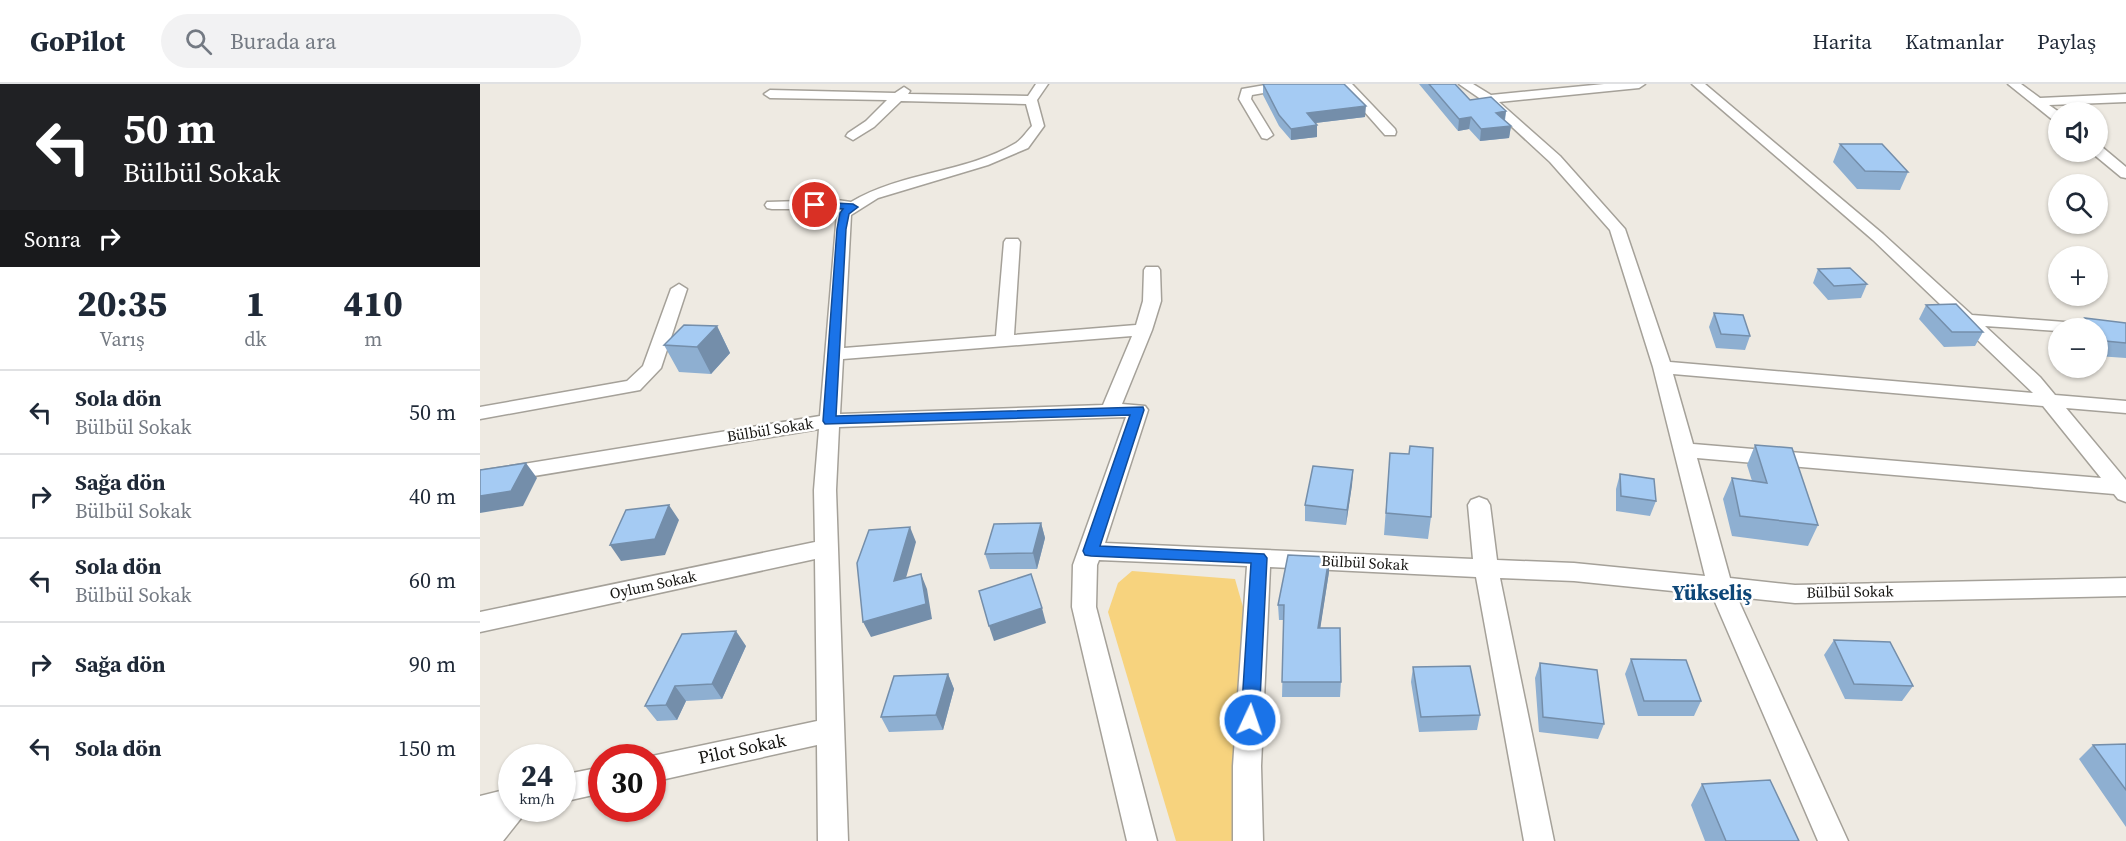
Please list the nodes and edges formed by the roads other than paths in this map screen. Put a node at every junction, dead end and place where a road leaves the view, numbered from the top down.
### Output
1 (911, 84) edge
2 (1291, 84) edge
3 (1346, 84) edge
4 (1465, 84) edge
5 (1639, 84) edge
6 (1698, 84) edge
7 (2014, 84) edge
8 (1037, 92) edge
9 (770, 94) dead end
10 (900, 96) junction
11 (2126, 98) edge
12 (1489, 99) junction
13 (2039, 102) junction
14 (2048, 110) edge
15 (1390, 132) dead end
16 (1267, 135) dead end
17 (853, 136) dead end
18 (2108, 159) edge
19 (2126, 174) edge
20 (771, 205) dead end
21 (853, 207) junction
22 (1012, 242) dead end
23 (1152, 270) dead end
24 (679, 289) dead end
25 (1967, 320) junction
26 (2048, 325) edge
27 (1143, 330) junction
28 (1005, 341) junction
29 (834, 354) junction
30 (1662, 367) junction
31 (2049, 401) junction
32 (2126, 407) edge
33 (1110, 411) junction
34 (480, 413) edge
35 (830, 421) junction
36 (1684, 450) junction
37 (480, 478) edge
38 (2123, 490) edge
39 (1479, 505) dead end
40 (827, 548) junction
41 (1091, 551) junction
42 (1259, 558) junction
43 (1486, 568) junction
44 (1720, 586) junction
45 (2126, 587) edge
46 (480, 622) edge
47 (831, 730) junction
48 (666, 766) edge
49 (498, 806) edge
50 (480, 810) edge
51 (500, 822) edge
52 (484, 841) edge
53 (833, 841) edge
54 (1142, 841) edge
55 (1248, 841) edge
56 (1539, 841) edge
57 (1833, 841) edge

1 - 10 street
2 - 16 street
3 - 15 street
4 - 12 street
5 - 12 street
6 - 25 street
7 - 13 street
8 - 10 street
8 - 21 street
9 - 10 street
10 - 17 street
11 - 13 street
12 - 30 street
13 - 14 street
18 - 19 street
20 - 21 street
21 - 29 street
22 - 28 street
23 - 27 street
24 - 34 street
25 - 26 street
25 - 31 street
27 - 28 street
27 - 33 street
28 - 29 street
29 - 35 street
30 - 31 street
30 - 36 street
31 - 32 street
31 - 38 street
33 - 35 street, Bülbül Sokak
33 - 41 street, Bülbül Sokak
35 - 37 street, Bülbül Sokak
35 - 40 street
36 - 38 street
36 - 44 street
39 - 43 street
40 - 46 street, Oylum Sokak
40 - 47 street
41 - 42 street, Bülbül Sokak
41 - 54 street
42 - 43 street, Bülbül Sokak
42 - 55 street
43 - 44 street, Bülbül Sokak
43 - 56 street
44 - 45 street, Bülbül Sokak
44 - 57 street
47 - 48 street, Pilot Sokak
47 - 53 street
49 - 50 street
51 - 52 street

